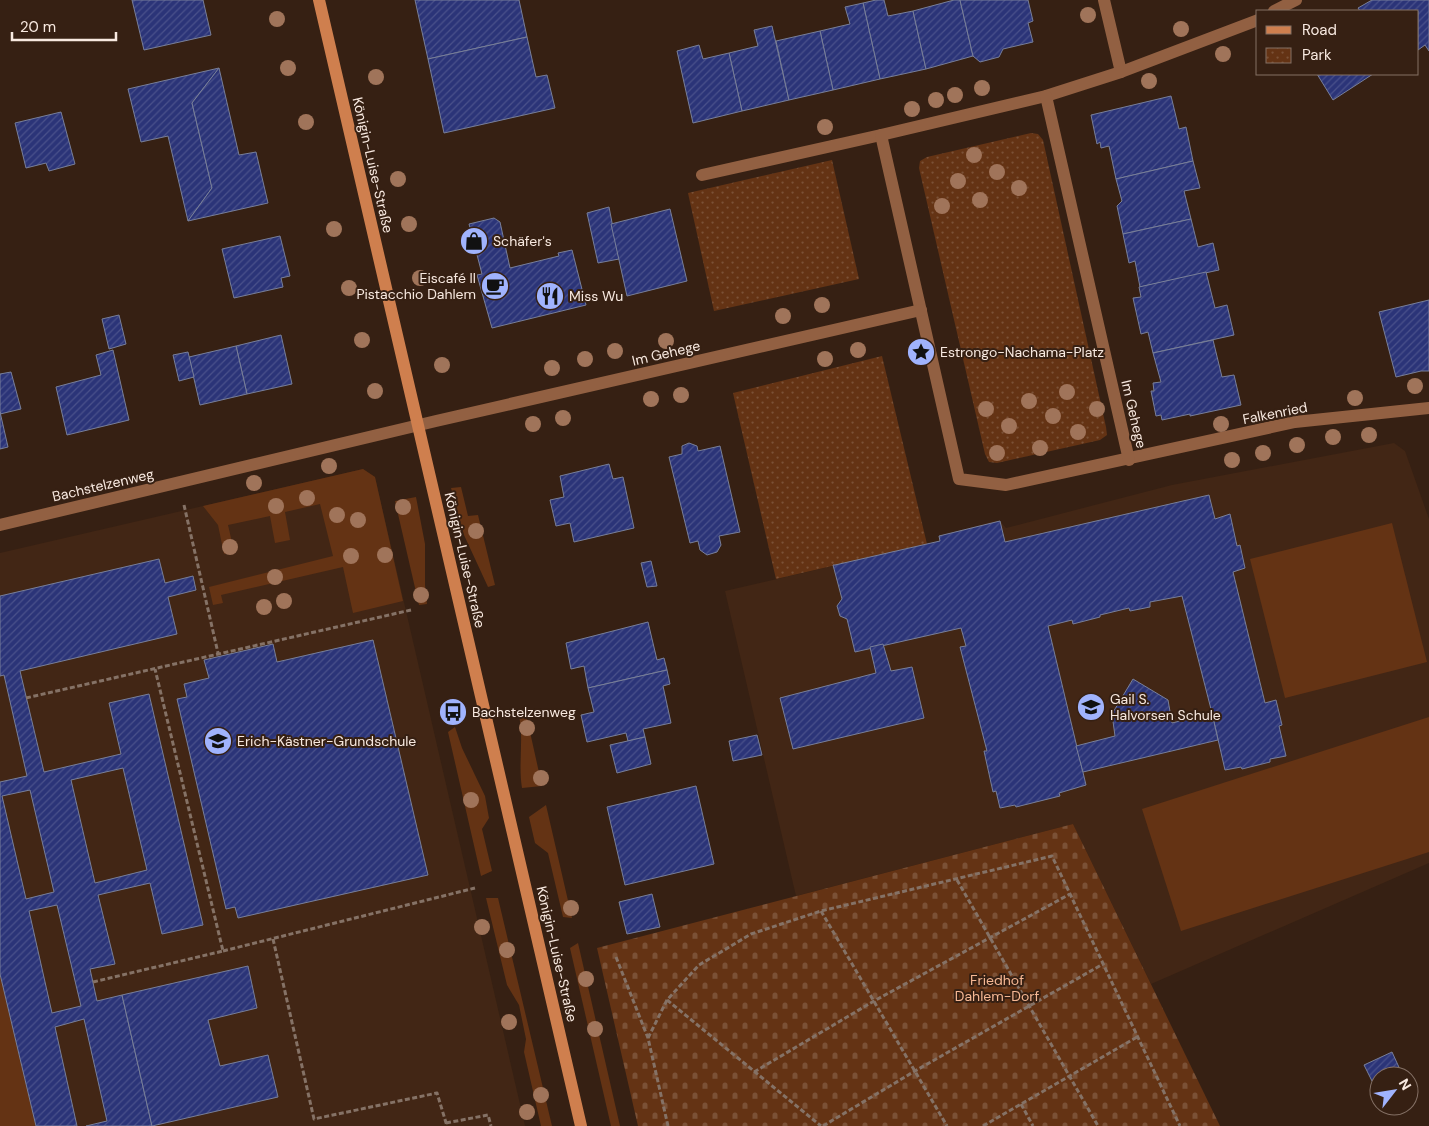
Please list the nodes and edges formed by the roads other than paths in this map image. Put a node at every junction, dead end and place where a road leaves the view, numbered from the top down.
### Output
1 (320, 0) edge
2 (1104, 0) edge
3 (1296, 0) edge
4 (1276, 10) edge
5 (1256, 21) edge
6 (1122, 72) junction
7 (1046, 96) junction
8 (881, 135) junction
9 (702, 175) dead end
10 (921, 310) junction
11 (1428, 411) edge
12 (418, 426) junction
13 (1129, 460) junction
14 (0, 524) edge
15 (582, 1126) edge

1 - 12 main road, Königin-Luise-Straße
2 - 6 street
3 - 4 street
5 - 6 street
6 - 7 street
7 - 8 street
7 - 13 street, Im Gehege
8 - 9 street
8 - 10 street, Im Gehege
10 - 12 street, Im Gehege
10 - 13 street, Im Gehege
11 - 13 street, Falkenried
12 - 14 street, Bachstelzenweg
12 - 15 main road, Königin-Luise-Straße

